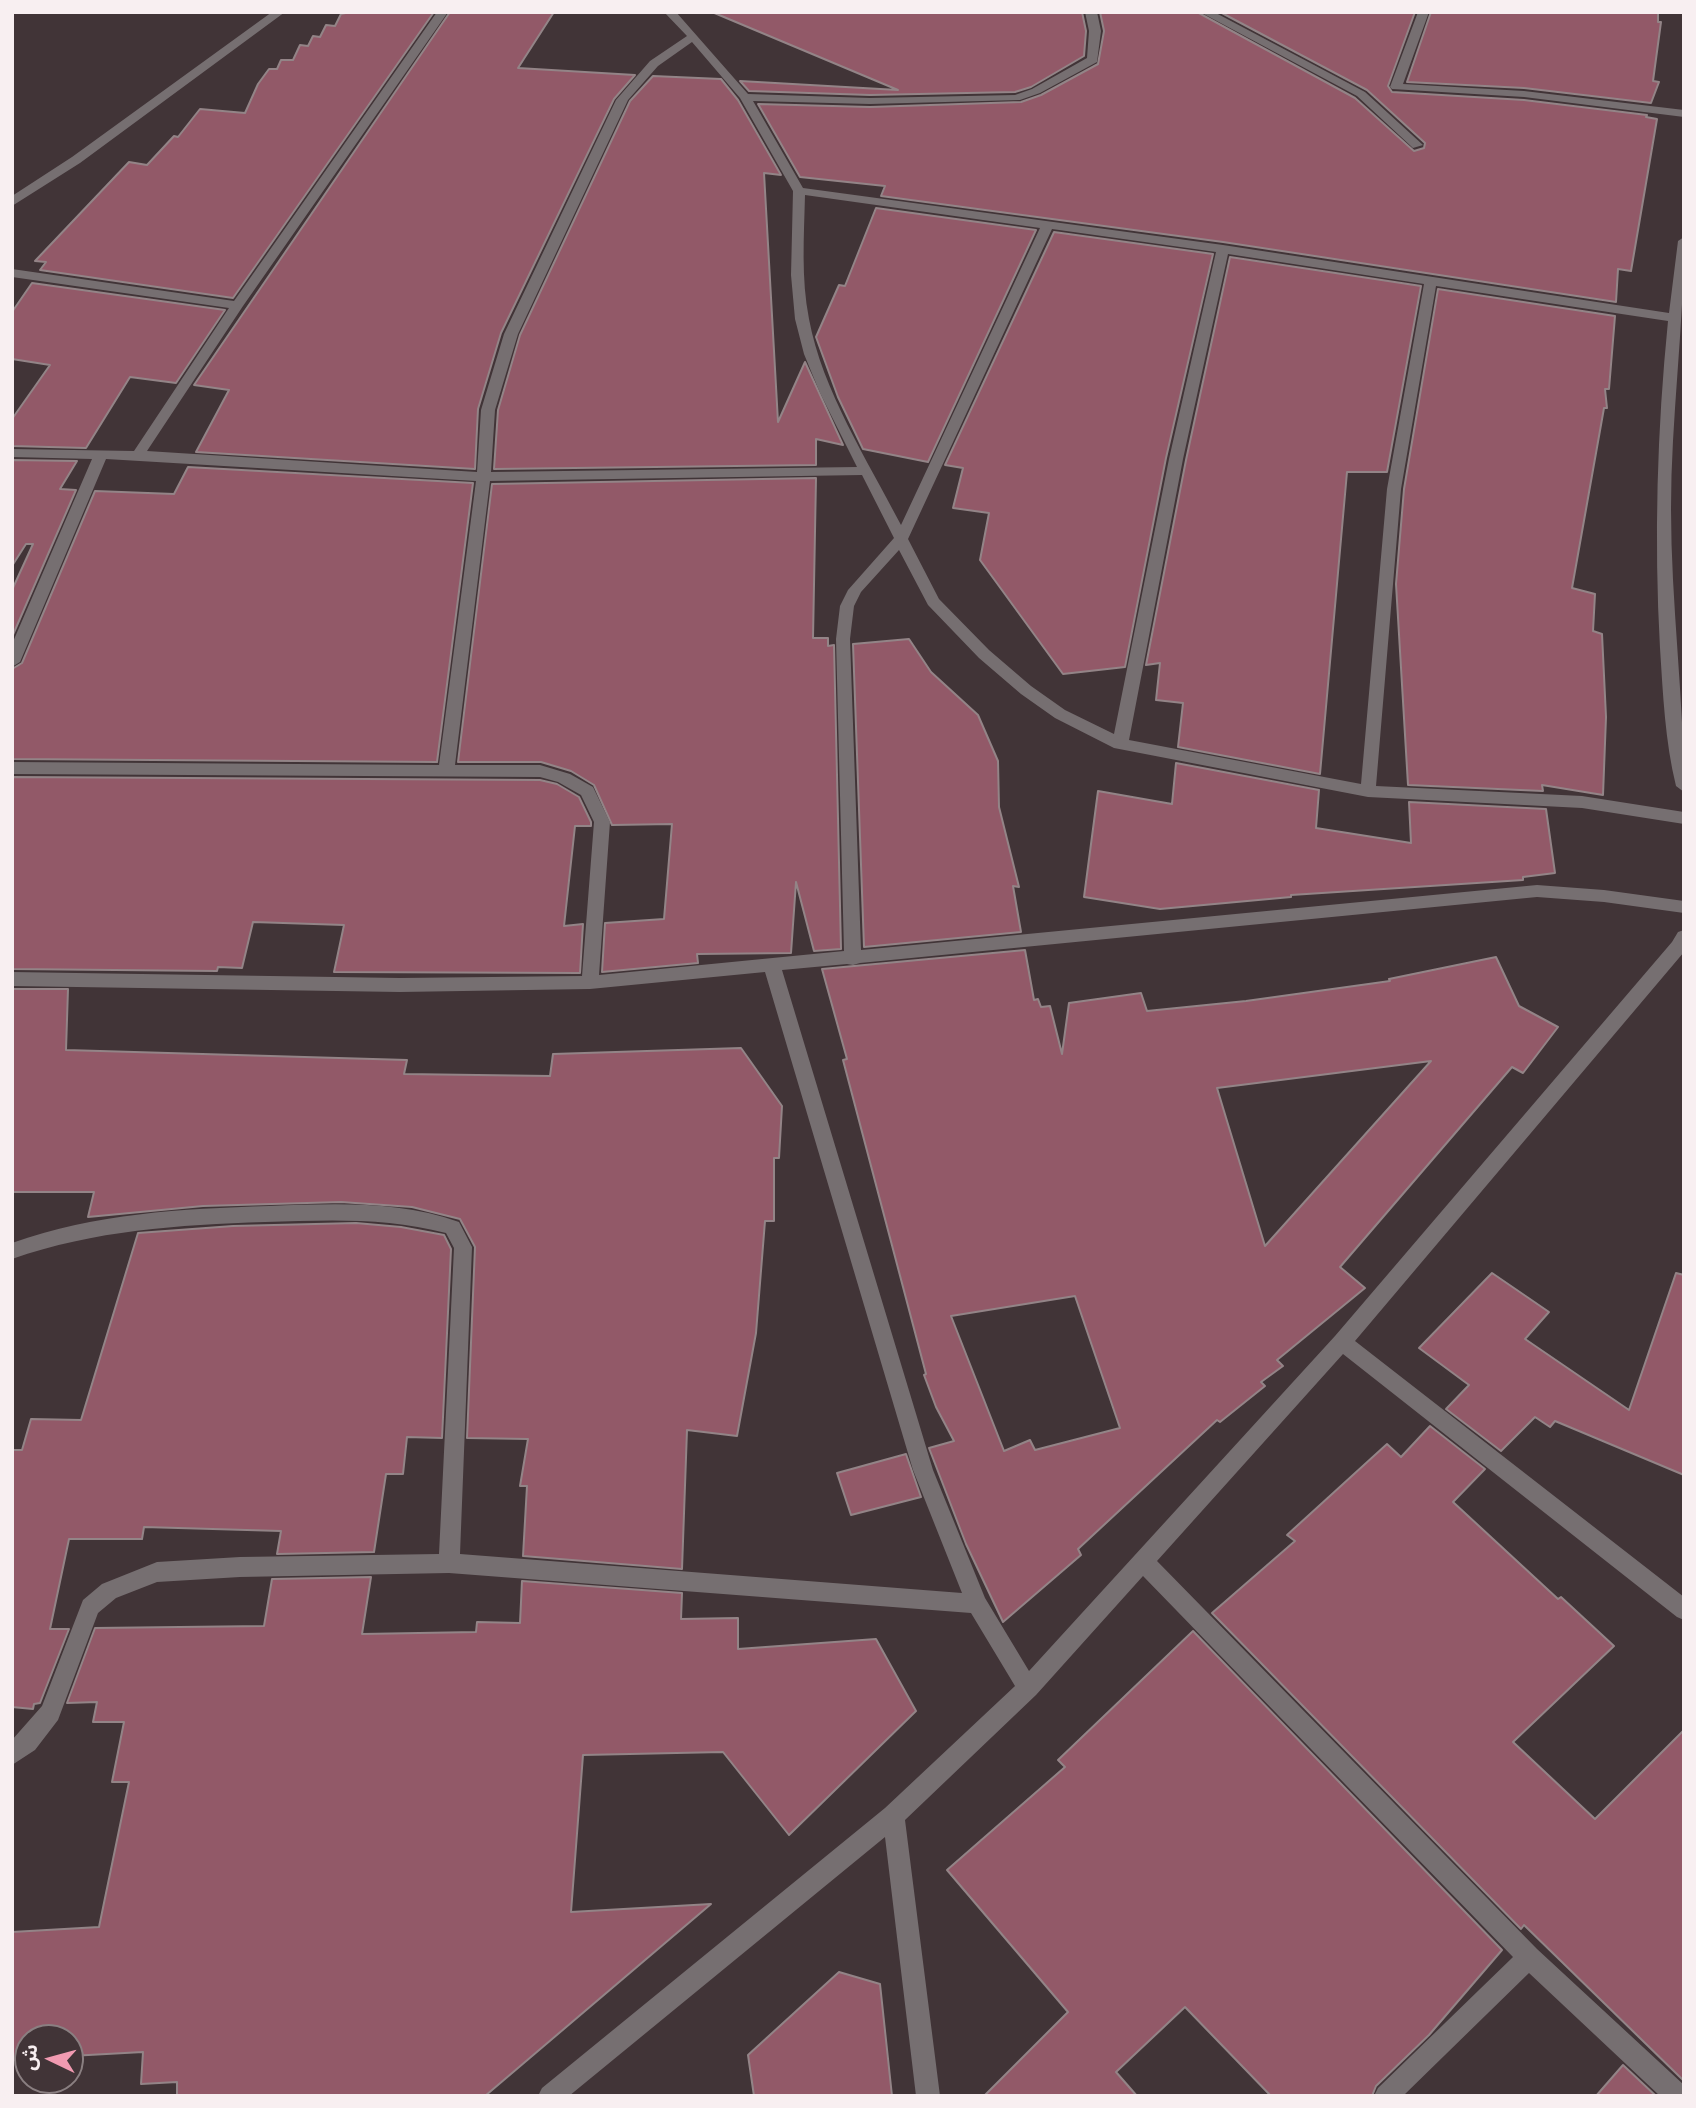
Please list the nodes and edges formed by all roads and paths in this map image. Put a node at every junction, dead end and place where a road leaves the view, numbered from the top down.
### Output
1 (257, 12) edge
2 (280, 12) edge
3 (443, 12) edge
4 (669, 12) edge
5 (1091, 12) edge
6 (1205, 12) edge
7 (1424, 12) edge
8 (268, 21) junction
9 (694, 37) junction
10 (1379, 91) junction
11 (745, 97) junction
12 (1684, 114) edge
13 (1417, 145) dead end
14 (799, 191) junction
15 (12, 202) edge
16 (1048, 224) junction
17 (1684, 241) edge
18 (1223, 249) junction
19 (12, 273) edge
20 (1431, 281) junction
21 (237, 305) junction
22 (1673, 318) junction
23 (12, 453) edge
24 (101, 454) junction
25 (138, 455) junction
26 (866, 471) junction
27 (484, 477) junction
28 (902, 538) junction
29 (12, 662) edge
30 (1120, 744) junction
31 (12, 768) edge
32 (446, 771) junction
33 (1684, 786) edge
34 (1368, 790) junction
35 (1684, 818) edge
36 (1684, 908) edge
37 (1684, 936) edge
38 (853, 959) junction
39 (772, 966) junction
40 (12, 979) edge
41 (590, 982) junction
42 (12, 1251) edge
43 (1342, 1342) junction
44 (1143, 1561) junction
45 (449, 1563) junction
46 (976, 1604) junction
47 (1684, 1610) edge
48 (1028, 1688) junction
49 (12, 1754) edge
50 (893, 1816) junction
51 (1529, 1956) junction
52 (550, 2096) edge
53 (928, 2096) edge
54 (1386, 2096) edge
55 (1678, 2096) edge

1 - 8 street
2 - 8 street
3 - 21 street
4 - 9 street
5 - 11 street
6 - 10 street
7 - 10 street
8 - 15 street
9 - 11 street
9 - 27 street
10 - 12 street
10 - 13 street
11 - 14 street
14 - 16 street
14 - 26 street
16 - 18 street
16 - 28 street
17 - 22 street
18 - 20 street
18 - 30 street
19 - 21 street
20 - 22 street
20 - 34 street
21 - 25 street
22 - 33 street
23 - 24 street
24 - 25 street
24 - 29 street
25 - 27 street
26 - 27 street
26 - 28 street
27 - 32 street
28 - 30 street
28 - 38 street
30 - 34 street
31 - 32 street
32 - 41 street
34 - 35 street
36 - 38 street
37 - 43 street
38 - 39 street
39 - 41 street
39 - 46 street
40 - 41 street
42 - 45 street
43 - 44 street
43 - 47 street
44 - 48 street
44 - 51 street
45 - 46 street
45 - 49 street
46 - 48 street
48 - 50 street
50 - 52 street
50 - 53 street
51 - 54 street
51 - 55 street

